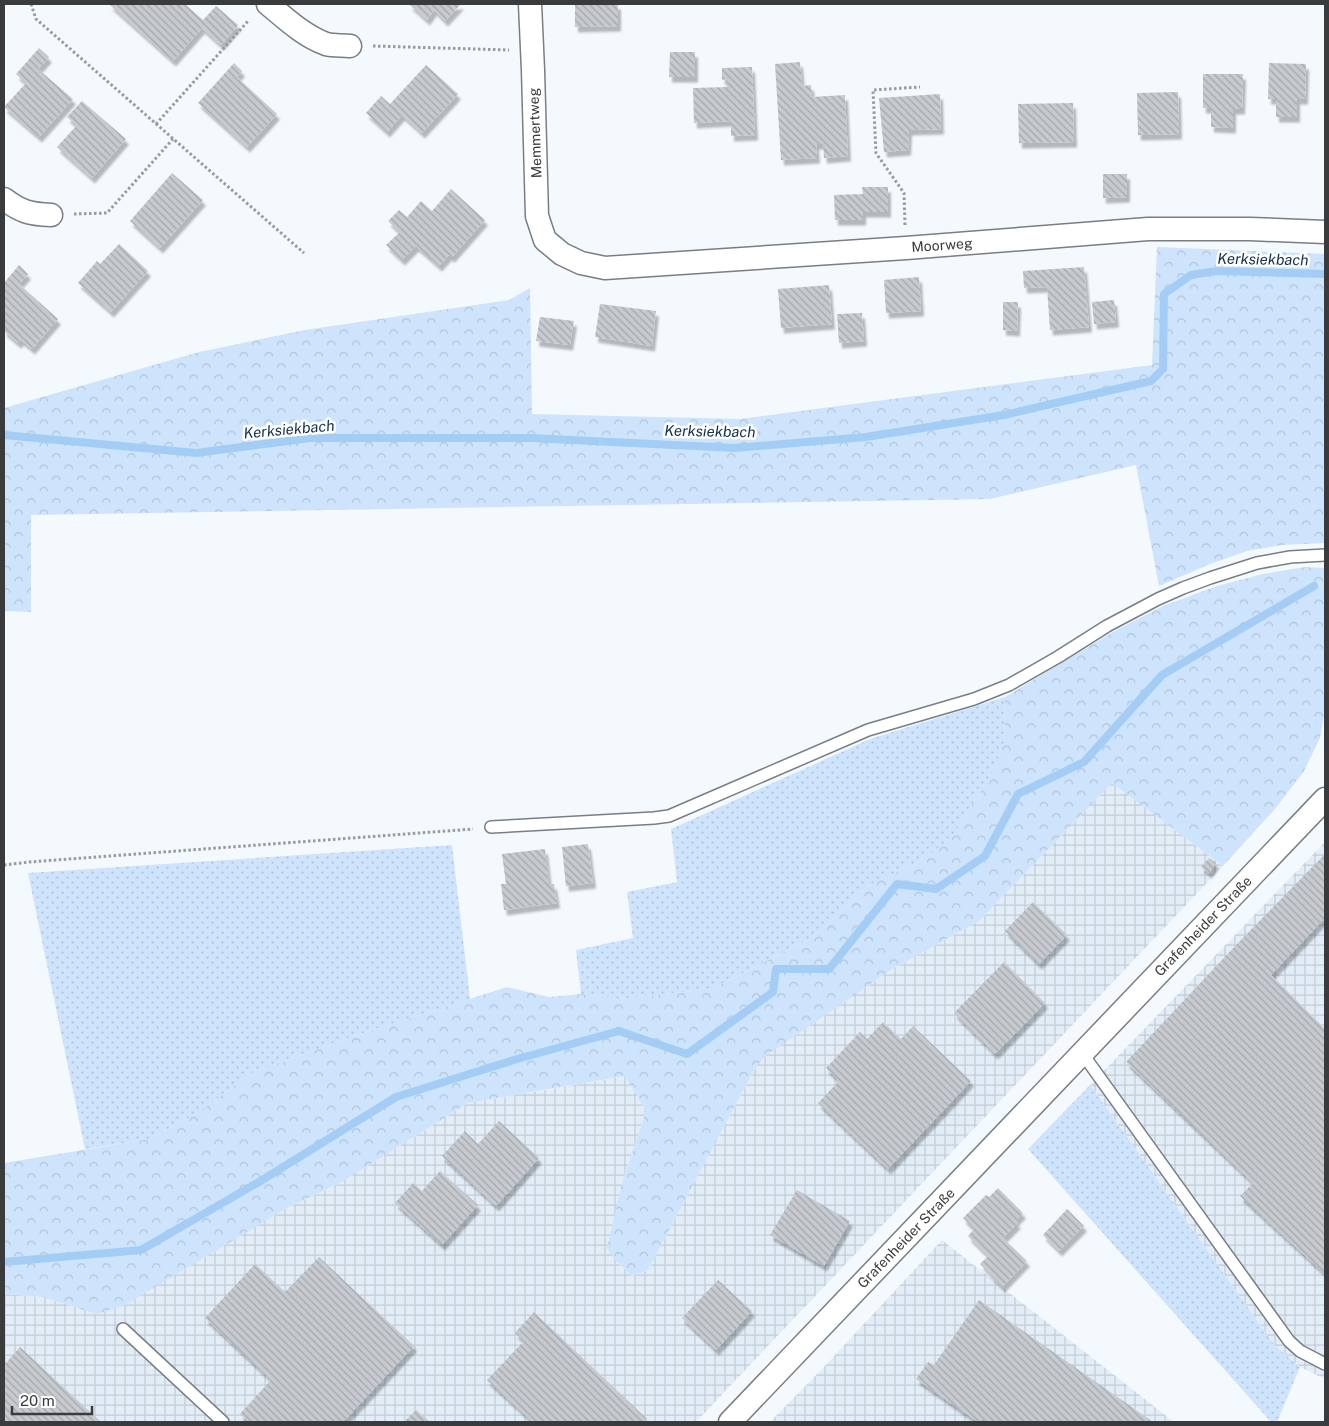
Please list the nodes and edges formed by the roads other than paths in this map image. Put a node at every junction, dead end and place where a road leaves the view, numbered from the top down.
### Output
1 (268, 4) edge
2 (530, 4) edge
3 (350, 46) road end
4 (4, 200) edge
5 (51, 215) road end
6 (1325, 232) edge
7 (562, 254) joint
8 (1325, 555) edge
9 (1325, 799) edge
10 (491, 827) road end
11 (1082, 1053) junction
12 (123, 1329) dead end
13 (1325, 1364) edge
14 (223, 1422) edge
15 (730, 1422) edge

1 - 3 street
2 - 7 street, Memmertweg
4 - 5 street
6 - 7 street, Moorweg
8 - 10 lane
9 - 11 street, Grafenheider Straße
11 - 13 lane
11 - 15 street, Grafenheider Straße
12 - 14 lane

